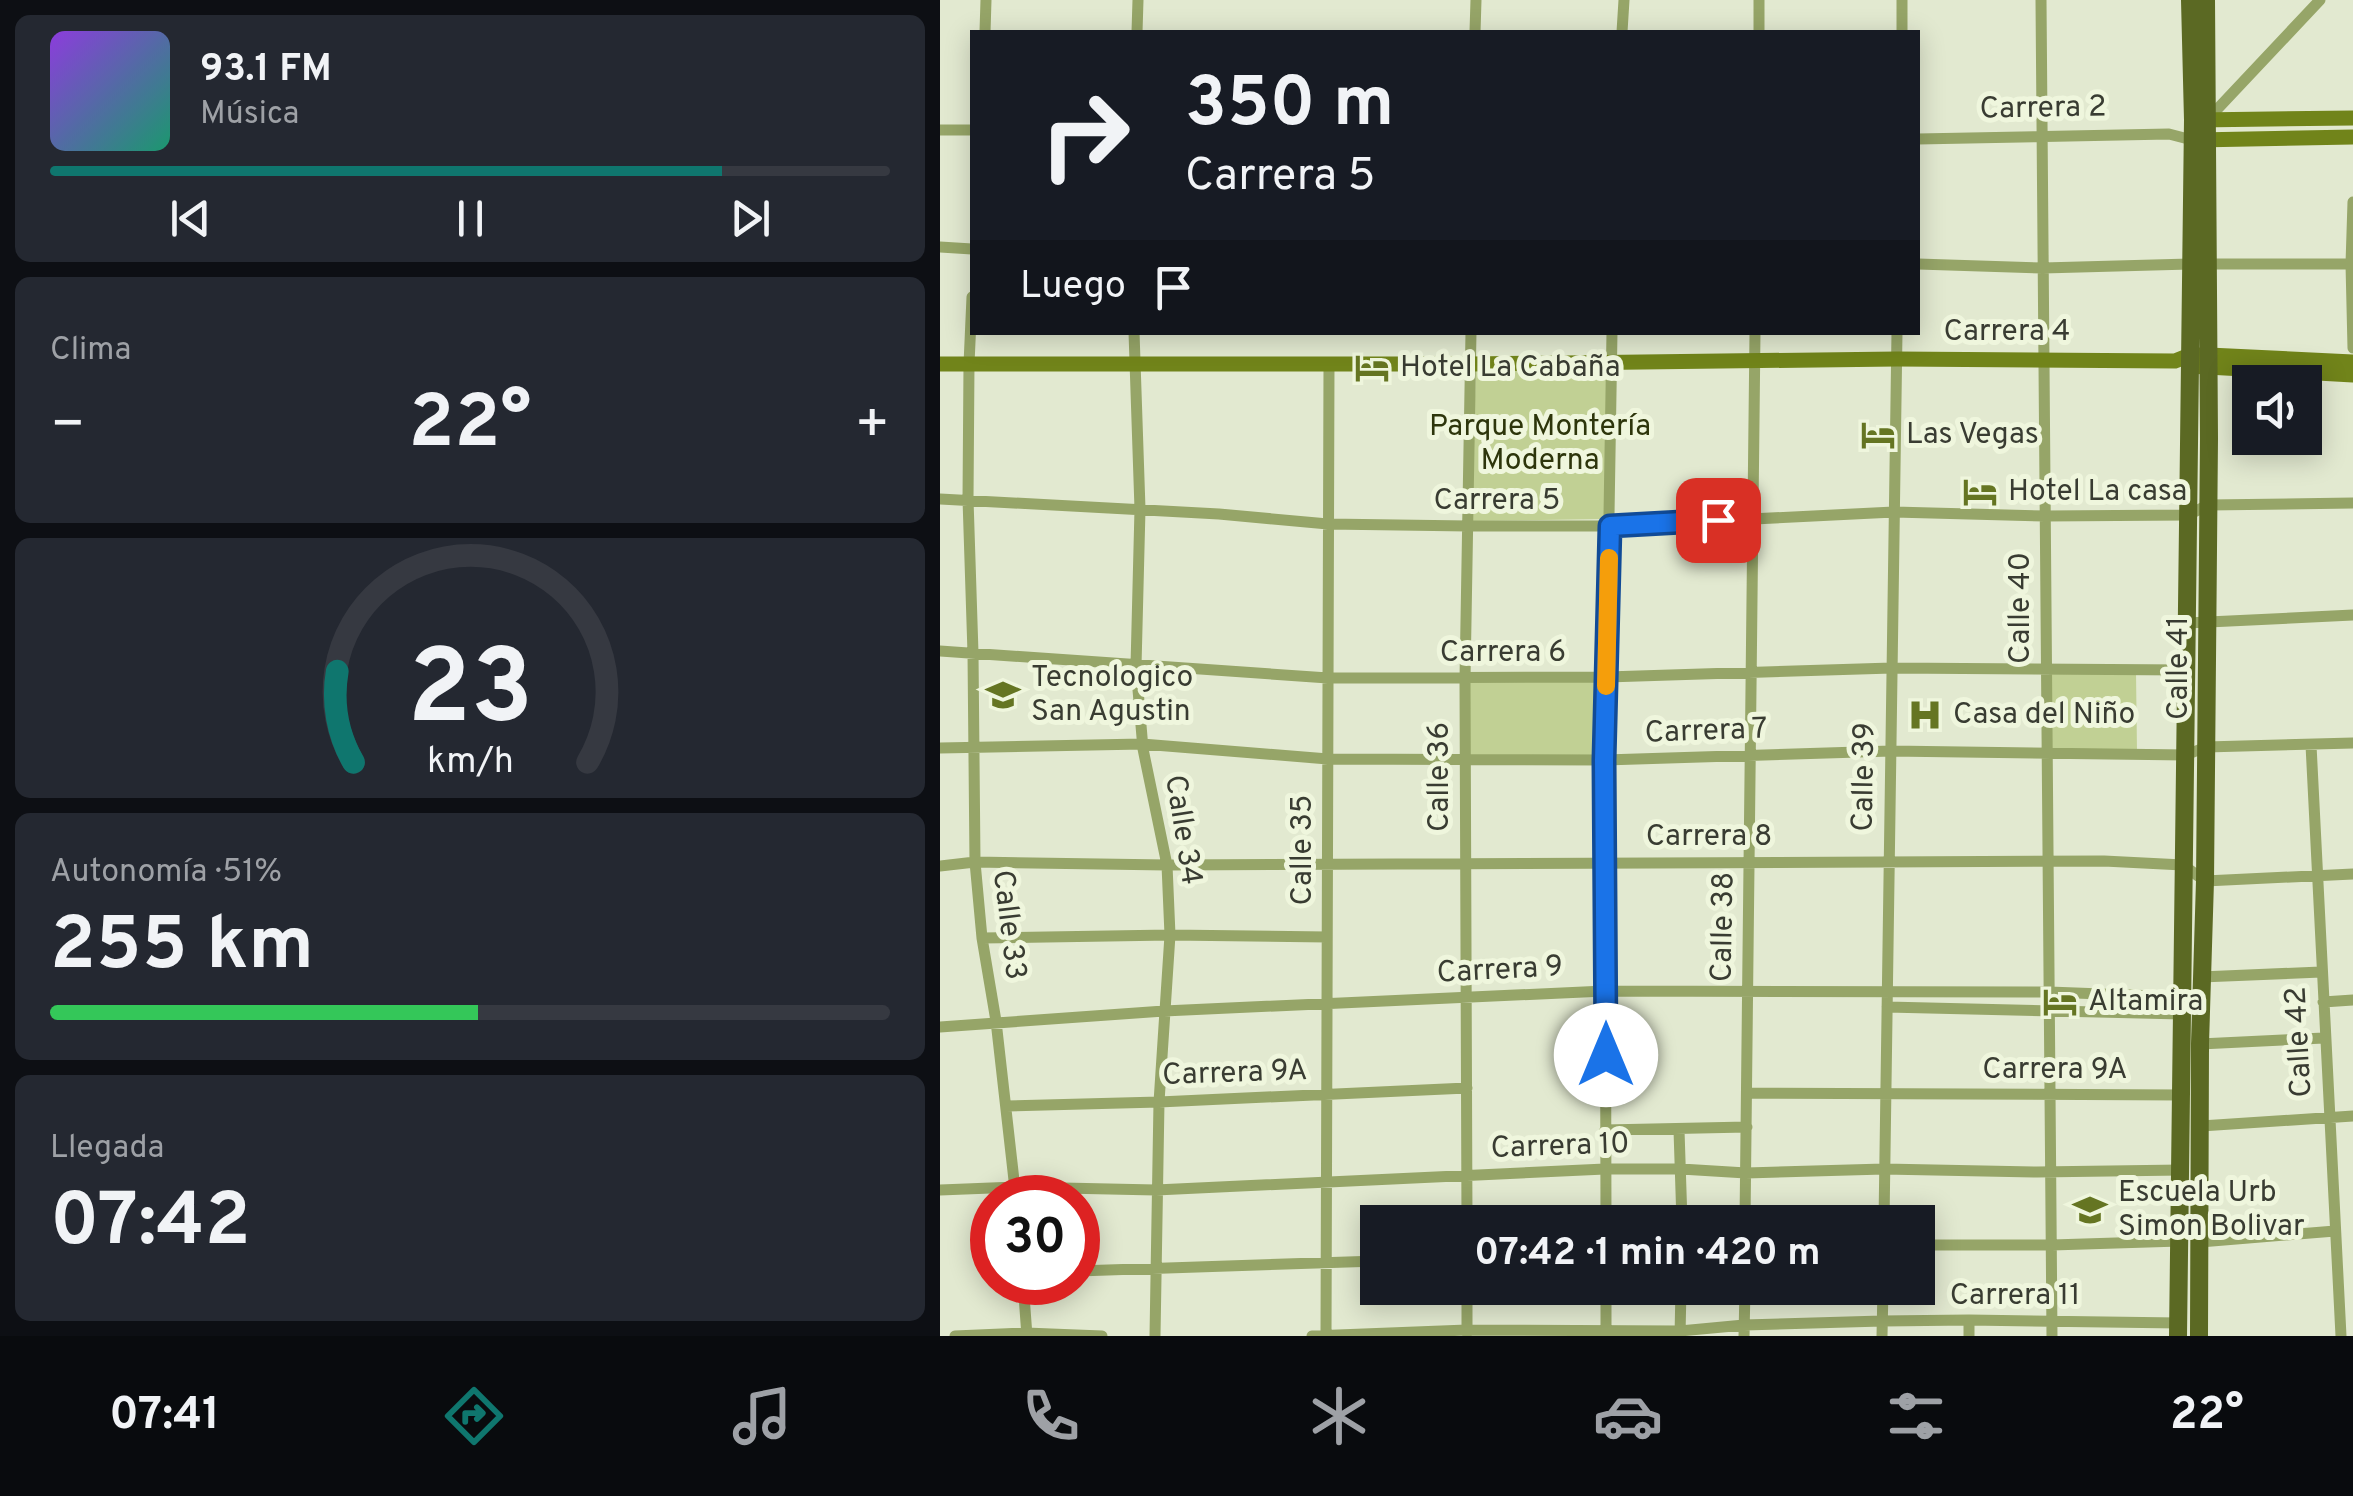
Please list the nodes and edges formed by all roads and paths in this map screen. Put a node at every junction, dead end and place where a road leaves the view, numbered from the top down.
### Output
1 (986, 0) edge
2 (1138, 0) edge
3 (1476, 0) edge
4 (1624, 0) edge
5 (1759, 0) edge
6 (1902, 0) edge
7 (2041, 0) edge
8 (2190, 0) edge
9 (2206, 0) edge
10 (2320, 0) edge
11 (985, 30) edge
12 (1137, 30) edge
13 (1476, 30) edge
14 (1622, 30) edge
15 (1759, 30) edge
16 (1902, 30) edge
17 (2353, 118) edge
18 (2200, 120) junction
19 (940, 130) edge
20 (970, 130) edge
21 (2169, 134) junction
22 (2042, 136) junction
23 (2353, 137) edge
24 (2200, 139) junction
25 (1920, 140) edge
26 (2353, 202) edge
27 (940, 248) edge
28 (970, 248) edge
29 (1920, 264) edge
30 (2200, 264) junction
31 (2352, 264) edge
32 (2043, 268) junction
33 (970, 335) edge
34 (1134, 335) edge
35 (1472, 335) edge
36 (1612, 335) edge
37 (1756, 335) edge
38 (1897, 335) edge
39 (2353, 348) edge
40 (1897, 359) junction
41 (2044, 359) junction
42 (1755, 360) junction
43 (2190, 361) junction
44 (2209, 361) junction
45 (1611, 362) junction
46 (2353, 362) edge
47 (1136, 363) junction
48 (940, 364) edge
49 (969, 364) junction
50 (1329, 364) junction
51 (1471, 364) junction
52 (2353, 374) edge
53 (940, 499) edge
54 (968, 499) junction
55 (2353, 503) edge
56 (2208, 505) junction
57 (1140, 509) junction
58 (1894, 512) junction
59 (2188, 515) junction
60 (2045, 516) junction
61 (1753, 518) junction
62 (1328, 524) junction
63 (1468, 526) junction
64 (1610, 526) junction
65 (2353, 614) edge
66 (2206, 621) junction
67 (2187, 623) junction
68 (940, 651) edge
69 (973, 653) junction
70 (1136, 666) junction
71 (1892, 668) junction
72 (2046, 668) junction
73 (2187, 670) junction
74 (1752, 673) junction
75 (1606, 677) junction
76 (1328, 678) junction
77 (1465, 679) junction
78 (2353, 743) edge
79 (1142, 744) junction
80 (2311, 745) junction
81 (2206, 747) junction
82 (940, 748) edge
83 (973, 748) junction
84 (1891, 750) junction
85 (2047, 752) junction
86 (2186, 755) junction
87 (1751, 756) junction
88 (1328, 759) junction
89 (1466, 760) junction
90 (1604, 760) junction
91 (2048, 861) junction
92 (974, 862) junction
93 (1750, 862) junction
94 (1889, 862) junction
95 (1604, 863) junction
96 (1328, 864) junction
97 (1464, 864) junction
98 (1167, 865) junction
99 (2184, 865) junction
100 (940, 866) edge
101 (2353, 874) edge
102 (2316, 876) junction
103 (2205, 881) junction
104 (1170, 936) junction
105 (1328, 937) junction
106 (982, 938) junction
107 (2321, 972) junction
108 (2201, 977) junction
109 (1605, 991) junction
110 (1748, 992) junction
111 (2049, 992) junction
112 (1887, 993) junction
113 (1465, 998) junction
114 (2353, 1000) edge
115 (2323, 1002) junction
116 (1327, 1003) junction
117 (2182, 1006) junction
118 (1887, 1007) junction
119 (2050, 1010) junction
120 (1164, 1011) junction
121 (996, 1021) junction
122 (940, 1027) edge
123 (2324, 1038) junction
124 (2200, 1044) junction
125 (1466, 1088) junction
126 (1747, 1093) junction
127 (1886, 1094) junction
128 (2050, 1094) junction
129 (1327, 1095) junction
130 (2182, 1095) junction
131 (1159, 1102) junction
132 (1006, 1106) junction
133 (2353, 1116) edge
134 (2329, 1118) junction
135 (1746, 1126) junction
136 (2200, 1126) junction
137 (1605, 1130) junction
138 (1679, 1130) junction
139 (1884, 1168) junction
140 (1681, 1169) junction
141 (1605, 1170) junction
142 (2182, 1170) junction
143 (2051, 1171) junction
144 (1746, 1173) junction
145 (1014, 1175) edge
146 (1468, 1176) junction
147 (1327, 1182) junction
148 (940, 1190) edge
149 (1156, 1190) junction
150 (970, 1191) edge
151 (1100, 1191) edge
152 (1468, 1205) edge
153 (1606, 1205) edge
154 (1682, 1205) edge
155 (1746, 1205) edge
156 (1884, 1205) edge
157 (2335, 1230) junction
158 (2180, 1242) junction
159 (2200, 1242) junction
160 (1935, 1244) edge
161 (2052, 1246) junction
162 (1360, 1261) edge
163 (1326, 1262) junction
164 (1155, 1268) junction
165 (1100, 1270) edge
166 (1025, 1305) edge
167 (1467, 1305) edge
168 (1606, 1305) edge
169 (1681, 1305) edge
170 (1745, 1305) edge
171 (1882, 1305) edge
172 (1969, 1320) junction
173 (2052, 1320) junction
174 (1882, 1321) junction
175 (1744, 1330) edge
176 (2179, 1330) edge
177 (1606, 1332) edge
178 (1467, 1333) edge
179 (1027, 1334) edge
180 (1680, 1334) edge
181 (955, 1336) edge
182 (1102, 1336) edge
183 (1155, 1336) edge
184 (1312, 1336) edge
185 (1326, 1336) edge
186 (1882, 1336) edge
187 (1969, 1336) edge
188 (2052, 1336) edge
189 (2199, 1336) edge
190 (2341, 1336) edge

1 - 11 street
2 - 12 street
3 - 13 street
4 - 14 street
5 - 15 street
6 - 16 street
7 - 22 street, Calle 40
8 - 18 main road, Calle 41
9 - 18 main road, Calle 41
10 - 18 street
17 - 18 street, Carrera 2
18 - 21 street, Carrera 2
18 - 24 main road, Calle 41
19 - 20 street
21 - 22 street, Carrera 2
21 - 24 street, Carrera 2
22 - 25 street, Carrera 2
22 - 32 street, Calle 40
23 - 24 street, Carrera 2
24 - 30 main road, Calle 41
26 - 31 street
27 - 28 street
29 - 32 street
30 - 31 street
30 - 32 street
30 - 43 main road, Calle 41
30 - 44 main road, Calle 41
31 - 39 street
32 - 41 street, Calle 40
33 - 49 street, Calle 33
34 - 47 street, Calle 34
35 - 51 street, Calle 36
36 - 45 street
37 - 42 street, Calle 38
38 - 40 street, Calle 39
40 - 41 street, Carrera 4
40 - 42 street, Carrera 4
40 - 58 street, Calle 39
41 - 43 street, Carrera 4
41 - 60 street, Calle 40
42 - 45 street, Carrera 4
42 - 61 street, Calle 38
43 - 44 street, Carrera 4
43 - 59 main road, Calle 41
44 - 46 street, Carrera 4
44 - 52 street, Carrera 4
44 - 56 main road, Calle 41
45 - 51 street, Carrera 4
45 - 64 street
47 - 49 street, Carrera 4
47 - 50 street, Carrera 4
47 - 57 street, Calle 34
48 - 49 street, Carrera 4
49 - 54 street, Calle 33
50 - 51 street, Carrera 4
50 - 62 street, Calle 35
51 - 63 street, Calle 36
53 - 54 street, Carrera 5
54 - 57 street, Carrera 5
54 - 69 street, Calle 33
55 - 56 street, Carrera 5
56 - 59 street, Carrera 5
56 - 66 main road, Calle 41
57 - 62 street, Carrera 5
57 - 70 street, Calle 34
58 - 60 street, Carrera 5
58 - 61 street, Carrera 5
58 - 71 street, Calle 39
59 - 60 street, Carrera 5
59 - 67 main road, Calle 41
60 - 72 street, Calle 40
61 - 64 street, Carrera 5
61 - 74 street, Calle 38
62 - 63 street, Carrera 5
62 - 76 street, Calle 35
63 - 64 street, Carrera 5
63 - 77 street, Calle 36
64 - 75 street
65 - 66 street
66 - 67 street
66 - 81 main road, Calle 41
67 - 73 main road, Calle 41
68 - 69 street, Carrera 6
69 - 70 street, Carrera 6
69 - 83 street, Calle 33
70 - 76 street, Carrera 6
70 - 79 street, Calle 34
71 - 72 street, Carrera 6
71 - 74 street, Carrera 6
71 - 84 street, Calle 39
72 - 73 street, Carrera 6
72 - 85 street, Calle 40
73 - 86 main road, Calle 41
74 - 75 street, Carrera 6
74 - 87 street, Calle 38
75 - 77 street, Carrera 6
75 - 90 street
76 - 77 street, Carrera 6
76 - 88 street, Calle 35
77 - 89 street, Calle 36
78 - 80 street, Carrera 7
79 - 83 street, Carrera 7
79 - 88 street, Carrera 7
79 - 98 street, Calle 34
80 - 81 street, Carrera 7
80 - 102 street, Calle 42
81 - 86 street, Carrera 7
81 - 103 main road, Calle 41
82 - 83 street, Carrera 7
83 - 92 street, Calle 33
84 - 85 street, Carrera 7
84 - 87 street, Carrera 7
84 - 94 street, Calle 39
85 - 86 street, Carrera 7
85 - 91 street, Calle 40
86 - 99 main road, Calle 41
87 - 90 street, Carrera 7
87 - 93 street, Calle 38
88 - 89 street, Carrera 7
88 - 96 street, Calle 35
89 - 90 street, Carrera 7
89 - 97 street, Calle 36
90 - 95 street
91 - 94 street, Carrera 8
91 - 99 street, Carrera 8
91 - 111 street, Calle 40
92 - 98 street, Carrera 8
92 - 100 street, Carrera 8
92 - 106 street, Calle 33
93 - 94 street, Carrera 8
93 - 95 street, Carrera 8
93 - 110 street, Calle 38
94 - 112 street, Calle 39
95 - 97 street, Carrera 8
95 - 109 street
96 - 97 street, Carrera 8
96 - 98 street, Carrera 8
96 - 105 street, Calle 35
97 - 113 street, Calle 36
98 - 104 street, Calle 34
99 - 103 street
99 - 117 main road, Calle 41
101 - 102 street
102 - 103 street
102 - 107 street, Calle 42
103 - 108 main road, Calle 41
104 - 105 street
104 - 106 street
104 - 120 street, Calle 34
105 - 116 street, Calle 35
106 - 121 street, Calle 33
107 - 108 street
107 - 115 street, Calle 42
108 - 124 main road, Calle 41
109 - 110 street, Carrera 9
109 - 113 street, Carrera 9
109 - 137 street
110 - 112 street, Carrera 9
110 - 126 street, Calle 38
111 - 112 street, Carrera 9
111 - 117 street, Carrera 9
111 - 119 street, Calle 40
112 - 118 street, Calle 39
113 - 116 street, Carrera 9
113 - 125 street, Calle 36
114 - 115 street
115 - 123 street, Calle 42
116 - 120 street, Carrera 9
116 - 129 street, Calle 35
117 - 119 street
117 - 130 main road, Calle 41
118 - 119 street
118 - 127 street, Calle 39
119 - 128 street, Calle 40
120 - 121 street, Carrera 9
120 - 131 street, Calle 34
121 - 122 street, Carrera 9
121 - 132 street, Calle 33
123 - 124 street
123 - 134 street, Calle 42
124 - 136 main road, Calle 41
125 - 129 street, Carrera 9A
125 - 146 street, Calle 36
126 - 127 street, Carrera 9A
126 - 135 street, Calle 38
127 - 128 street, Carrera 9A
127 - 139 street, Calle 39
128 - 130 street, Carrera 9A
128 - 143 street, Calle 40
129 - 131 street, Carrera 9A
129 - 147 street, Calle 35
130 - 142 main road, Calle 41
131 - 132 street, Carrera 9A
131 - 149 street, Calle 34
132 - 145 street, Calle 33
133 - 134 street
134 - 136 street
134 - 157 street, Calle 42
135 - 138 street
135 - 144 street, Calle 38
136 - 159 main road, Calle 41
137 - 138 street
137 - 141 street
138 - 140 street
139 - 143 street, Carrera 10
139 - 144 street, Carrera 10
139 - 156 street, Calle 39
140 - 141 street, Carrera 10
140 - 144 street, Carrera 10
140 - 154 street
141 - 146 street, Carrera 10
141 - 153 street
142 - 143 street, Carrera 10
142 - 158 main road, Calle 41
143 - 161 street, Calle 40
144 - 155 street, Calle 38
146 - 147 street, Carrera 10
146 - 152 street, Calle 36
147 - 149 street, Carrera 10
147 - 163 street, Calle 35
148 - 150 street, Carrera 10
149 - 151 street, Carrera 10
149 - 164 street, Calle 34
157 - 159 street
157 - 190 street, Calle 42
158 - 161 street
158 - 176 main road, Calle 41
159 - 189 main road, Calle 41
160 - 161 street
161 - 173 street, Calle 40
162 - 163 street
163 - 164 street
163 - 185 street, Calle 35
164 - 165 street
164 - 183 street, Calle 34
166 - 179 street
167 - 178 street
168 - 177 street
169 - 180 street
170 - 175 street
171 - 174 street
172 - 173 street, Carrera 11
172 - 174 street, Carrera 11
172 - 187 street
173 - 176 street, Carrera 11
173 - 188 street, Calle 40
174 - 175 street, Carrera 11
174 - 186 street
175 - 180 street, Carrera 11
177 - 178 street, Carrera 11
177 - 180 street, Carrera 11
178 - 185 street, Carrera 11
179 - 181 street
179 - 182 street
184 - 185 street, Carrera 11

